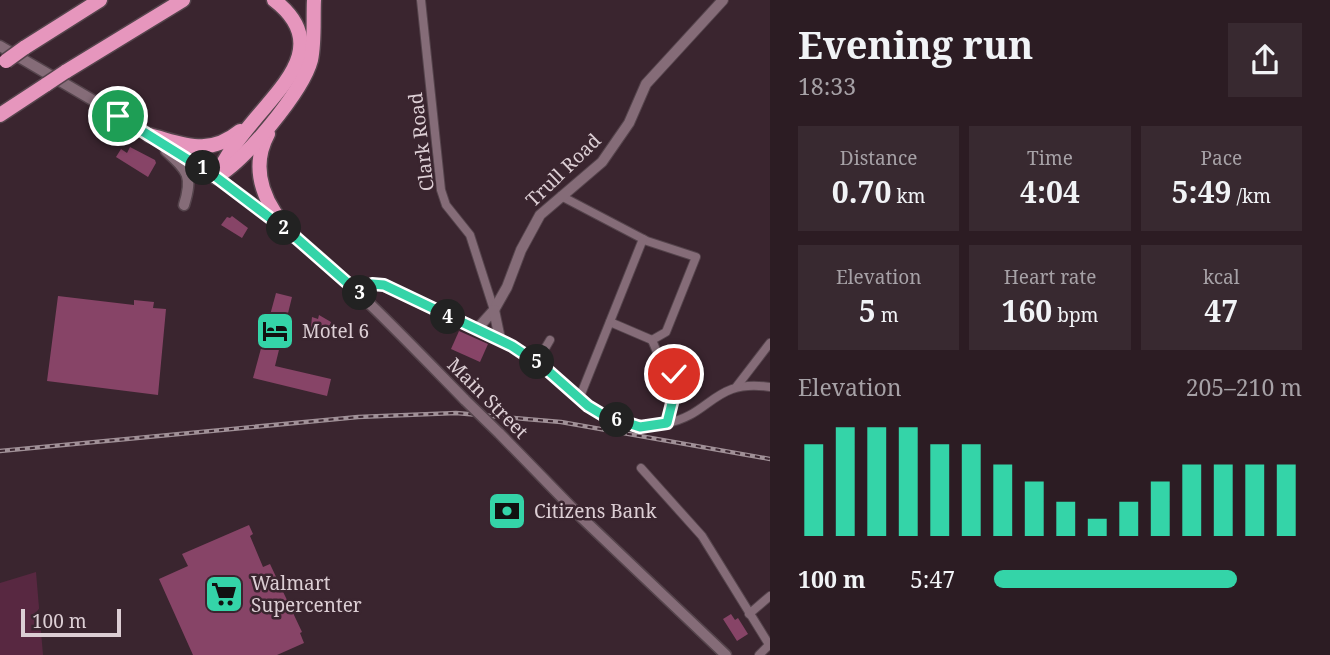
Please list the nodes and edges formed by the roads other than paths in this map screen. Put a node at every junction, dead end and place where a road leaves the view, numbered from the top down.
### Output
1 (100, 0) edge
2 (183, 0) edge
3 (194, 0) edge
4 (274, 0) edge
5 (314, 0) edge
6 (421, 0) edge
7 (723, 0) edge
8 (150, 19) junction
9 (0, 46) edge
10 (3, 63) edge
11 (0, 115) edge
12 (278, 116) junction
13 (257, 117) junction
14 (149, 135) junction
15 (216, 177) junction
16 (561, 196) junction
17 (184, 205) dead end
18 (294, 236) junction
19 (643, 239) junction
20 (360, 294) junction
21 (494, 310) junction
22 (610, 322) junction
23 (477, 329) junction
24 (500, 340) junction
25 (550, 340) dead end
26 (652, 340) junction
27 (770, 343) edge
28 (537, 362) junction
29 (737, 386) junction
30 (770, 387) edge
31 (579, 398) junction
32 (667, 423) junction
33 (641, 468) dead end
34 (770, 596) edge
35 (749, 614) junction
36 (769, 646) edge
37 (726, 655) edge
38 (759, 655) edge

1 - 10 highway, bridge
2 - 8 highway
3 - 8 highway
4 - 13 highway
5 - 12 highway
6 - 21 street, Clark Road
7 - 16 street, Trull Road
8 - 11 highway, bridge
9 - 14 main road, Main Street
12 - 15 highway
12 - 18 highway
13 - 14 highway
13 - 15 highway
14 - 15 main road, Main Street
14 - 17 main road
15 - 18 main road, Main Street
16 - 19 street
16 - 21 street, Trull Road
18 - 20 main road, Main Street
19 - 22 street
19 - 26 street
20 - 23 street
20 - 37 main road, Main Street, bridge
21 - 23 street, Trull Road
21 - 24 street
22 - 26 street
22 - 31 street
23 - 24 street
24 - 28 street
25 - 28 street
26 - 32 street
27 - 29 street
28 - 31 street
29 - 30 street
29 - 32 street
31 - 32 street
33 - 35 street
34 - 35 street
35 - 36 street
36 - 38 street

